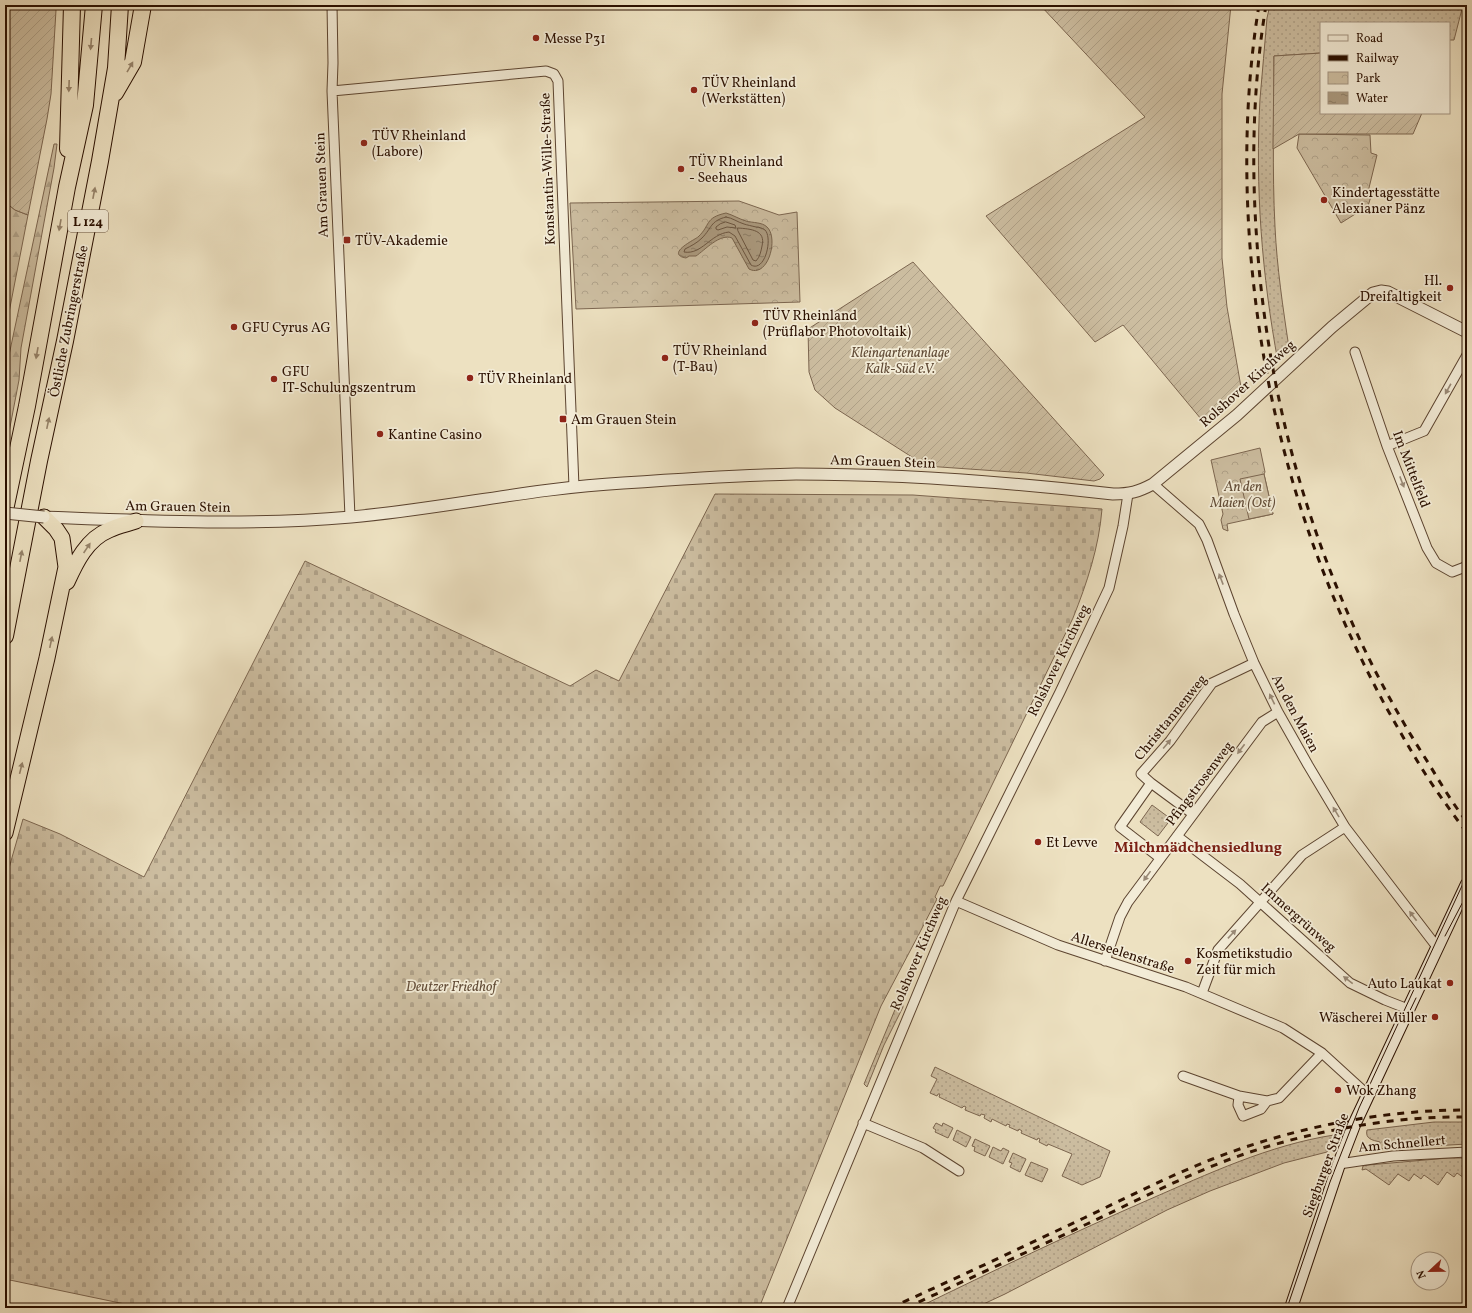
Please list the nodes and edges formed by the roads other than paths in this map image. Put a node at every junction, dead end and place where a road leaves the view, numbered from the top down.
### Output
1 (72, 5) edge
2 (94, 5) edge
3 (120, 5) edge
4 (143, 5) edge
5 (332, 5) edge
6 (332, 91) junction
7 (110, 101) junction
8 (67, 187) junction
9 (1467, 332) edge
10 (1355, 352) dead end
11 (1467, 355) edge
12 (1388, 446) junction
13 (1153, 484) junction
14 (574, 487) junction
15 (1128, 494) junction
16 (5, 510) edge
17 (5, 513) edge
18 (44, 517) junction
19 (350, 517) junction
20 (136, 521) junction
21 (1466, 566) edge
22 (61, 594) junction
23 (5, 636) edge
24 (1254, 663) junction
25 (1278, 712) junction
26 (1151, 783) junction
27 (1193, 814) junction
28 (1345, 827) junction
29 (5, 833) edge
30 (1177, 836) junction
31 (1160, 858) junction
32 (1467, 884) edge
33 (956, 901) junction
34 (1260, 902) junction
35 (1437, 947) junction
36 (1105, 962) junction
37 (1202, 993) junction
38 (1408, 1010) junction
39 (1322, 1053) junction
40 (1183, 1076) dead end
41 (1368, 1095) junction
42 (1239, 1096) junction
43 (1268, 1100) junction
44 (863, 1123) junction
45 (1467, 1152) edge
46 (1339, 1164) junction
47 (959, 1171) dead end
48 (787, 1308) edge
49 (1291, 1308) edge

1 -> 8 highway
2 -> 8 highway, Östliche Zubringerstraße / L 124
3 - 7 highway, Östliche Zubringerstraße / L 124
7 -> 4 highway
5 - 6 street, Am Grauen Stein
6 - 14 street, Konstantin-Wille-Straße
6 - 19 street, Am Grauen Stein
23 -> 7 highway, Östliche Zubringerstraße / L 124
8 -> 16 highway, Östliche Zubringerstraße / L 124
9 - 13 street, Rolshover Kirchweg
10 - 12 street, Im Mittelfeld
11 -> 12 street
12 -> 21 street, Im Mittelfeld
13 - 15 street, Rolshover Kirchweg
24 -> 13 street, An den Maien
14 - 15 street, Am Grauen Stein
14 - 19 street, Am Grauen Stein
15 - 33 street, Rolshover Kirchweg
17 - 18 street, Am Grauen Stein, bridge
18 - 20 street, Am Grauen Stein
18 - 22 highway
19 - 20 street, Am Grauen Stein
22 -> 20 highway
29 -> 22 highway
25 -> 24 street, An den Maien
26 -> 24 street, Christtannenweg
25 -> 27 street, Pfingstrosenweg
28 -> 25 street, An den Maien
26 - 27 street, Christtannenweg
26 - 31 street
27 - 30 street, Pfingstrosenweg
28 - 34 street
35 -> 28 street, An den Maien
30 - 31 street, Pfingstrosenweg
30 - 34 street, Immergrünweg
31 -> 36 street, Pfingstrosenweg
32 - 35 main road, Siegburger Straße
33 - 36 street, Allerseelenstraße
33 - 44 street, Rolshover Kirchweg
37 -> 34 street
38 -> 34 street, Immergrünweg
35 - 38 main road, Siegburger Straße
36 - 37 street, Allerseelenstraße
37 - 39 street, Allerseelenstraße
38 - 41 main road, Siegburger Straße
39 - 41 street, Allerseelenstraße
39 - 43 street
40 - 42 street
41 - 46 main road, Siegburger Straße
42 - 43 street
42 - 43 street
44 - 47 street
44 - 48 street, Rolshover Kirchweg
45 - 46 street, Am Schnellert
46 - 49 main road, Siegburger Straße

